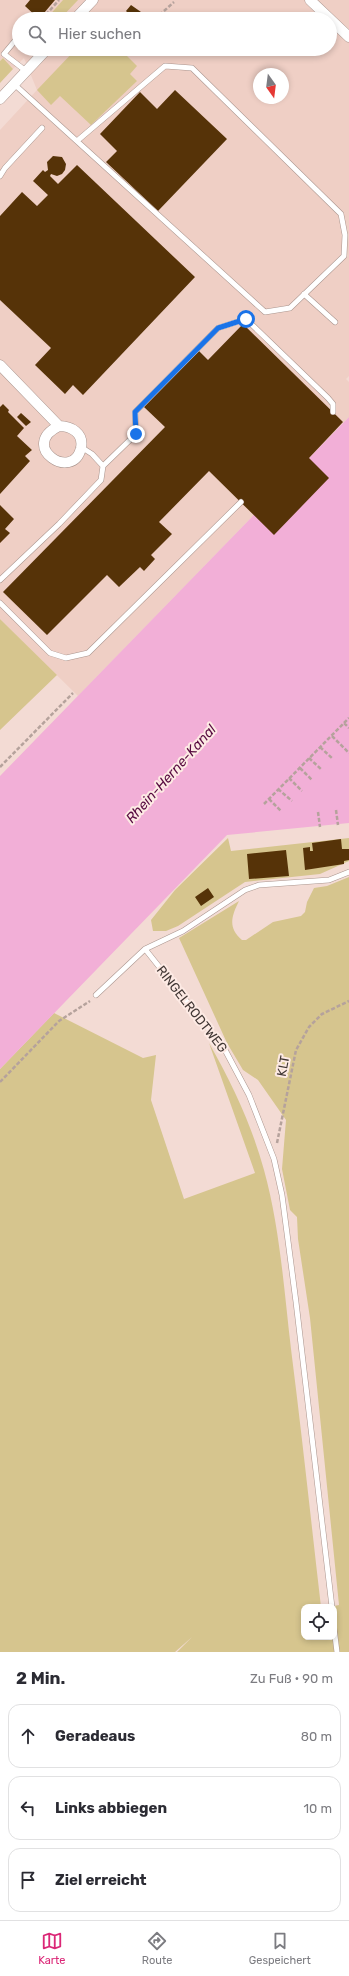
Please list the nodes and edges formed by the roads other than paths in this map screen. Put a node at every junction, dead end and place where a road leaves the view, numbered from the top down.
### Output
1 (93, 0) edge
2 (310, 0) edge
3 (82, 12) edge
4 (323, 12) edge
5 (337, 26) edge
6 (349, 37) edge
7 (12, 44) edge
8 (40, 56) edge
9 (26, 71) junction
10 (14, 84) junction
11 (0, 99) edge
12 (42, 128) dead end
13 (77, 141) junction
14 (0, 176) edge
15 (304, 294) junction
16 (335, 322) dead end
17 (0, 365) edge
18 (333, 412) dead end
19 (59, 426) junction
20 (81, 447) junction
21 (103, 466) junction
22 (241, 502) dead end
23 (0, 580) edge
24 (0, 603) edge
25 (349, 872) edge
26 (145, 949) junction
27 (96, 995) road end
28 (332, 1604) edge
29 (336, 1640) edge
30 (337, 1652) edge

1 - 3 street
2 - 4 street
5 - 6 street
7 - 9 lane
8 - 9 street
9 - 10 street
10 - 11 street
10 - 13 lane
12 - 14 lane
13 - 15 lane
13 - 15 lane
15 - 16 lane
17 - 19 street
18 - 21 lane
19 - 20 street
19 - 20 street
20 - 21 lane
21 - 23 lane
22 - 24 lane
25 - 26 lane
26 - 27 lane
26 - 28 lane, RINGELRODTWEG
29 - 30 lane

